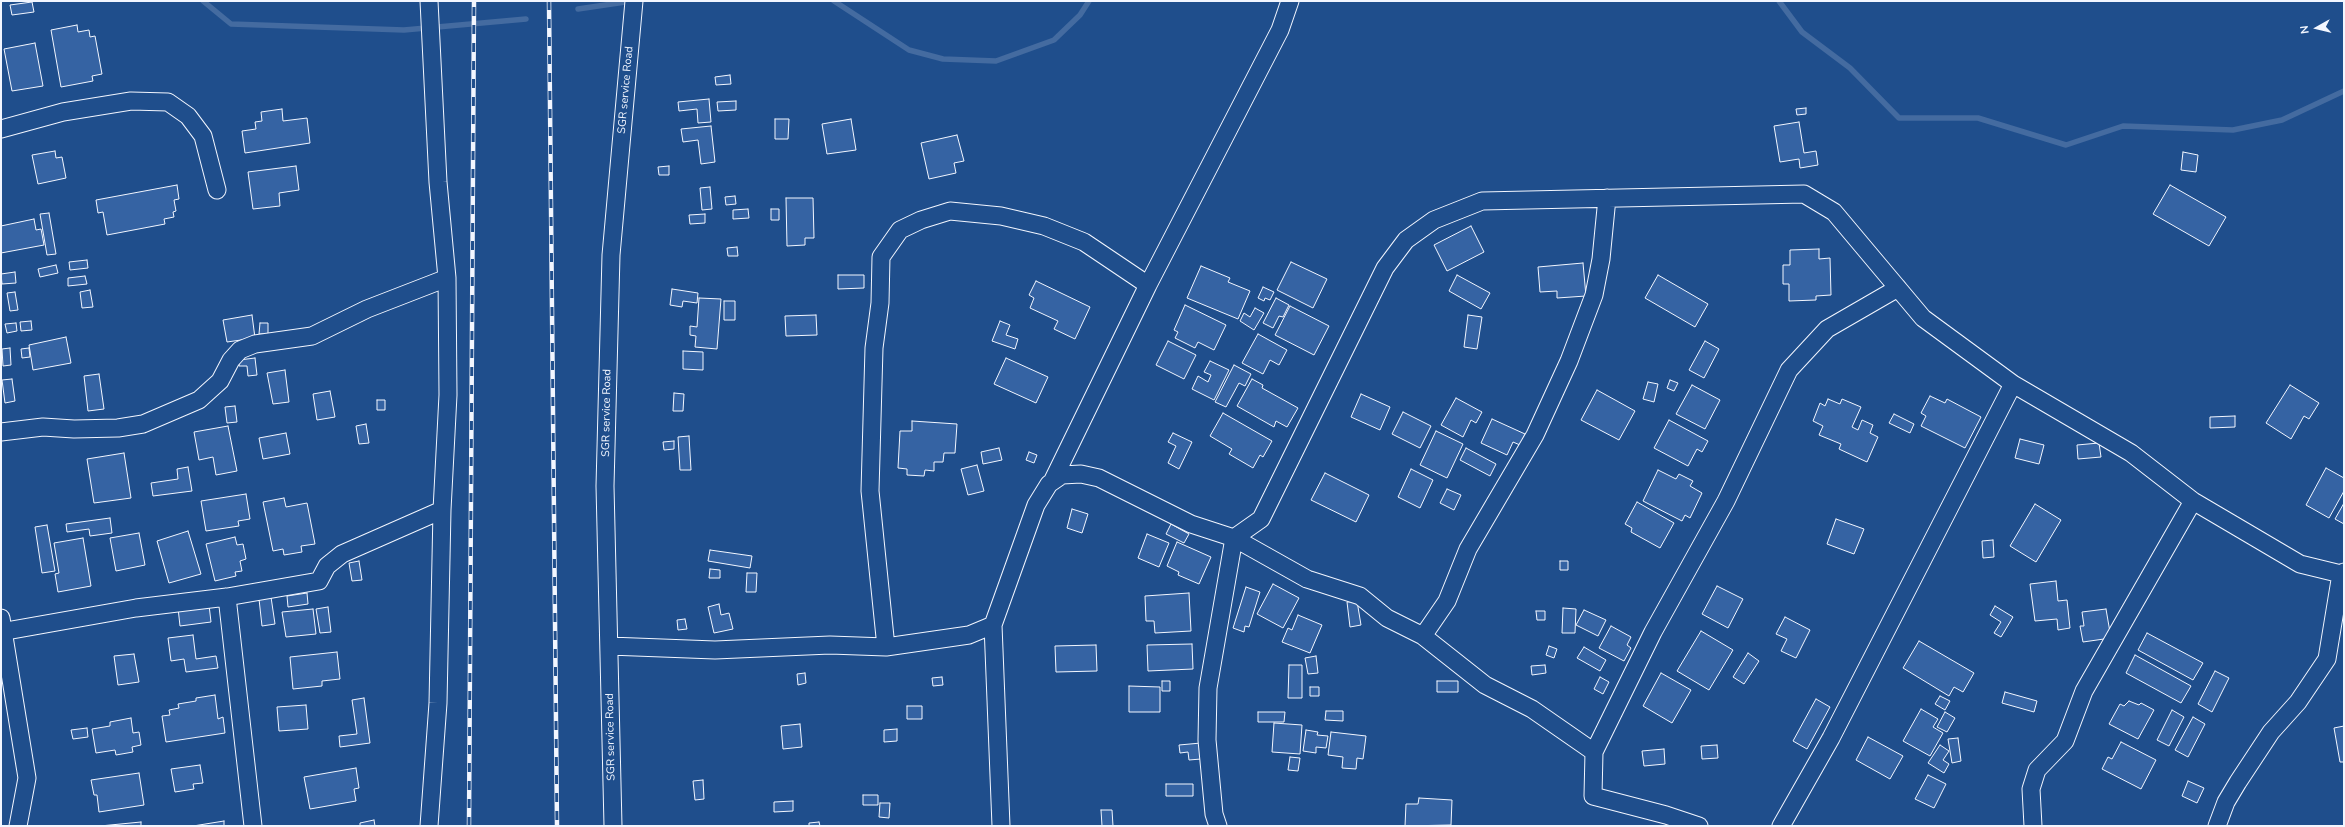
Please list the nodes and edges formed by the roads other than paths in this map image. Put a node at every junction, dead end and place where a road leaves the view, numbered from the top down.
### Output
1 (429, 1) edge
2 (634, 1) edge
3 (1290, 1) edge
4 (1, 129) edge
5 (217, 190) dead end
6 (1607, 198) junction
7 (447, 278) junction
8 (1148, 285) junction
9 (1898, 288) junction
10 (2013, 384) junction
11 (1, 432) edge
12 (1052, 482) junction
13 (2193, 501) junction
14 (442, 510) junction
15 (1234, 538) junction
16 (2342, 573) edge
17 (227, 597) junction
18 (993, 625) junction
19 (2, 627) edge
20 (1423, 636) junction
21 (609, 646) junction
22 (886, 648) junction
23 (1594, 752) junction
24 (18, 826) edge
25 (253, 826) edge
26 (429, 826) edge
27 (613, 826) edge
28 (1000, 826) edge
29 (1218, 826) edge
30 (1699, 826) edge
31 (1781, 826) edge
32 (2033, 826) edge
33 (2217, 826) edge

1 - 7 street
2 - 21 street, SGR service Road
3 - 8 street
4 - 5 street
6 - 9 street
6 - 15 street
6 - 20 street
7 - 11 street
7 - 14 street
8 - 12 street
8 - 22 street
9 - 10 street
9 - 23 street
10 - 13 street
10 - 31 street
12 - 15 street
12 - 18 street
13 - 16 street
13 - 32 street
14 - 17 street
14 - 26 street
15 - 20 street
15 - 29 street
16 - 33 street
17 - 19 street
17 - 25 street
18 - 22 street
18 - 28 street
19 - 24 street
20 - 23 street
21 - 22 street
21 - 27 street, SGR service Road
23 - 30 street

